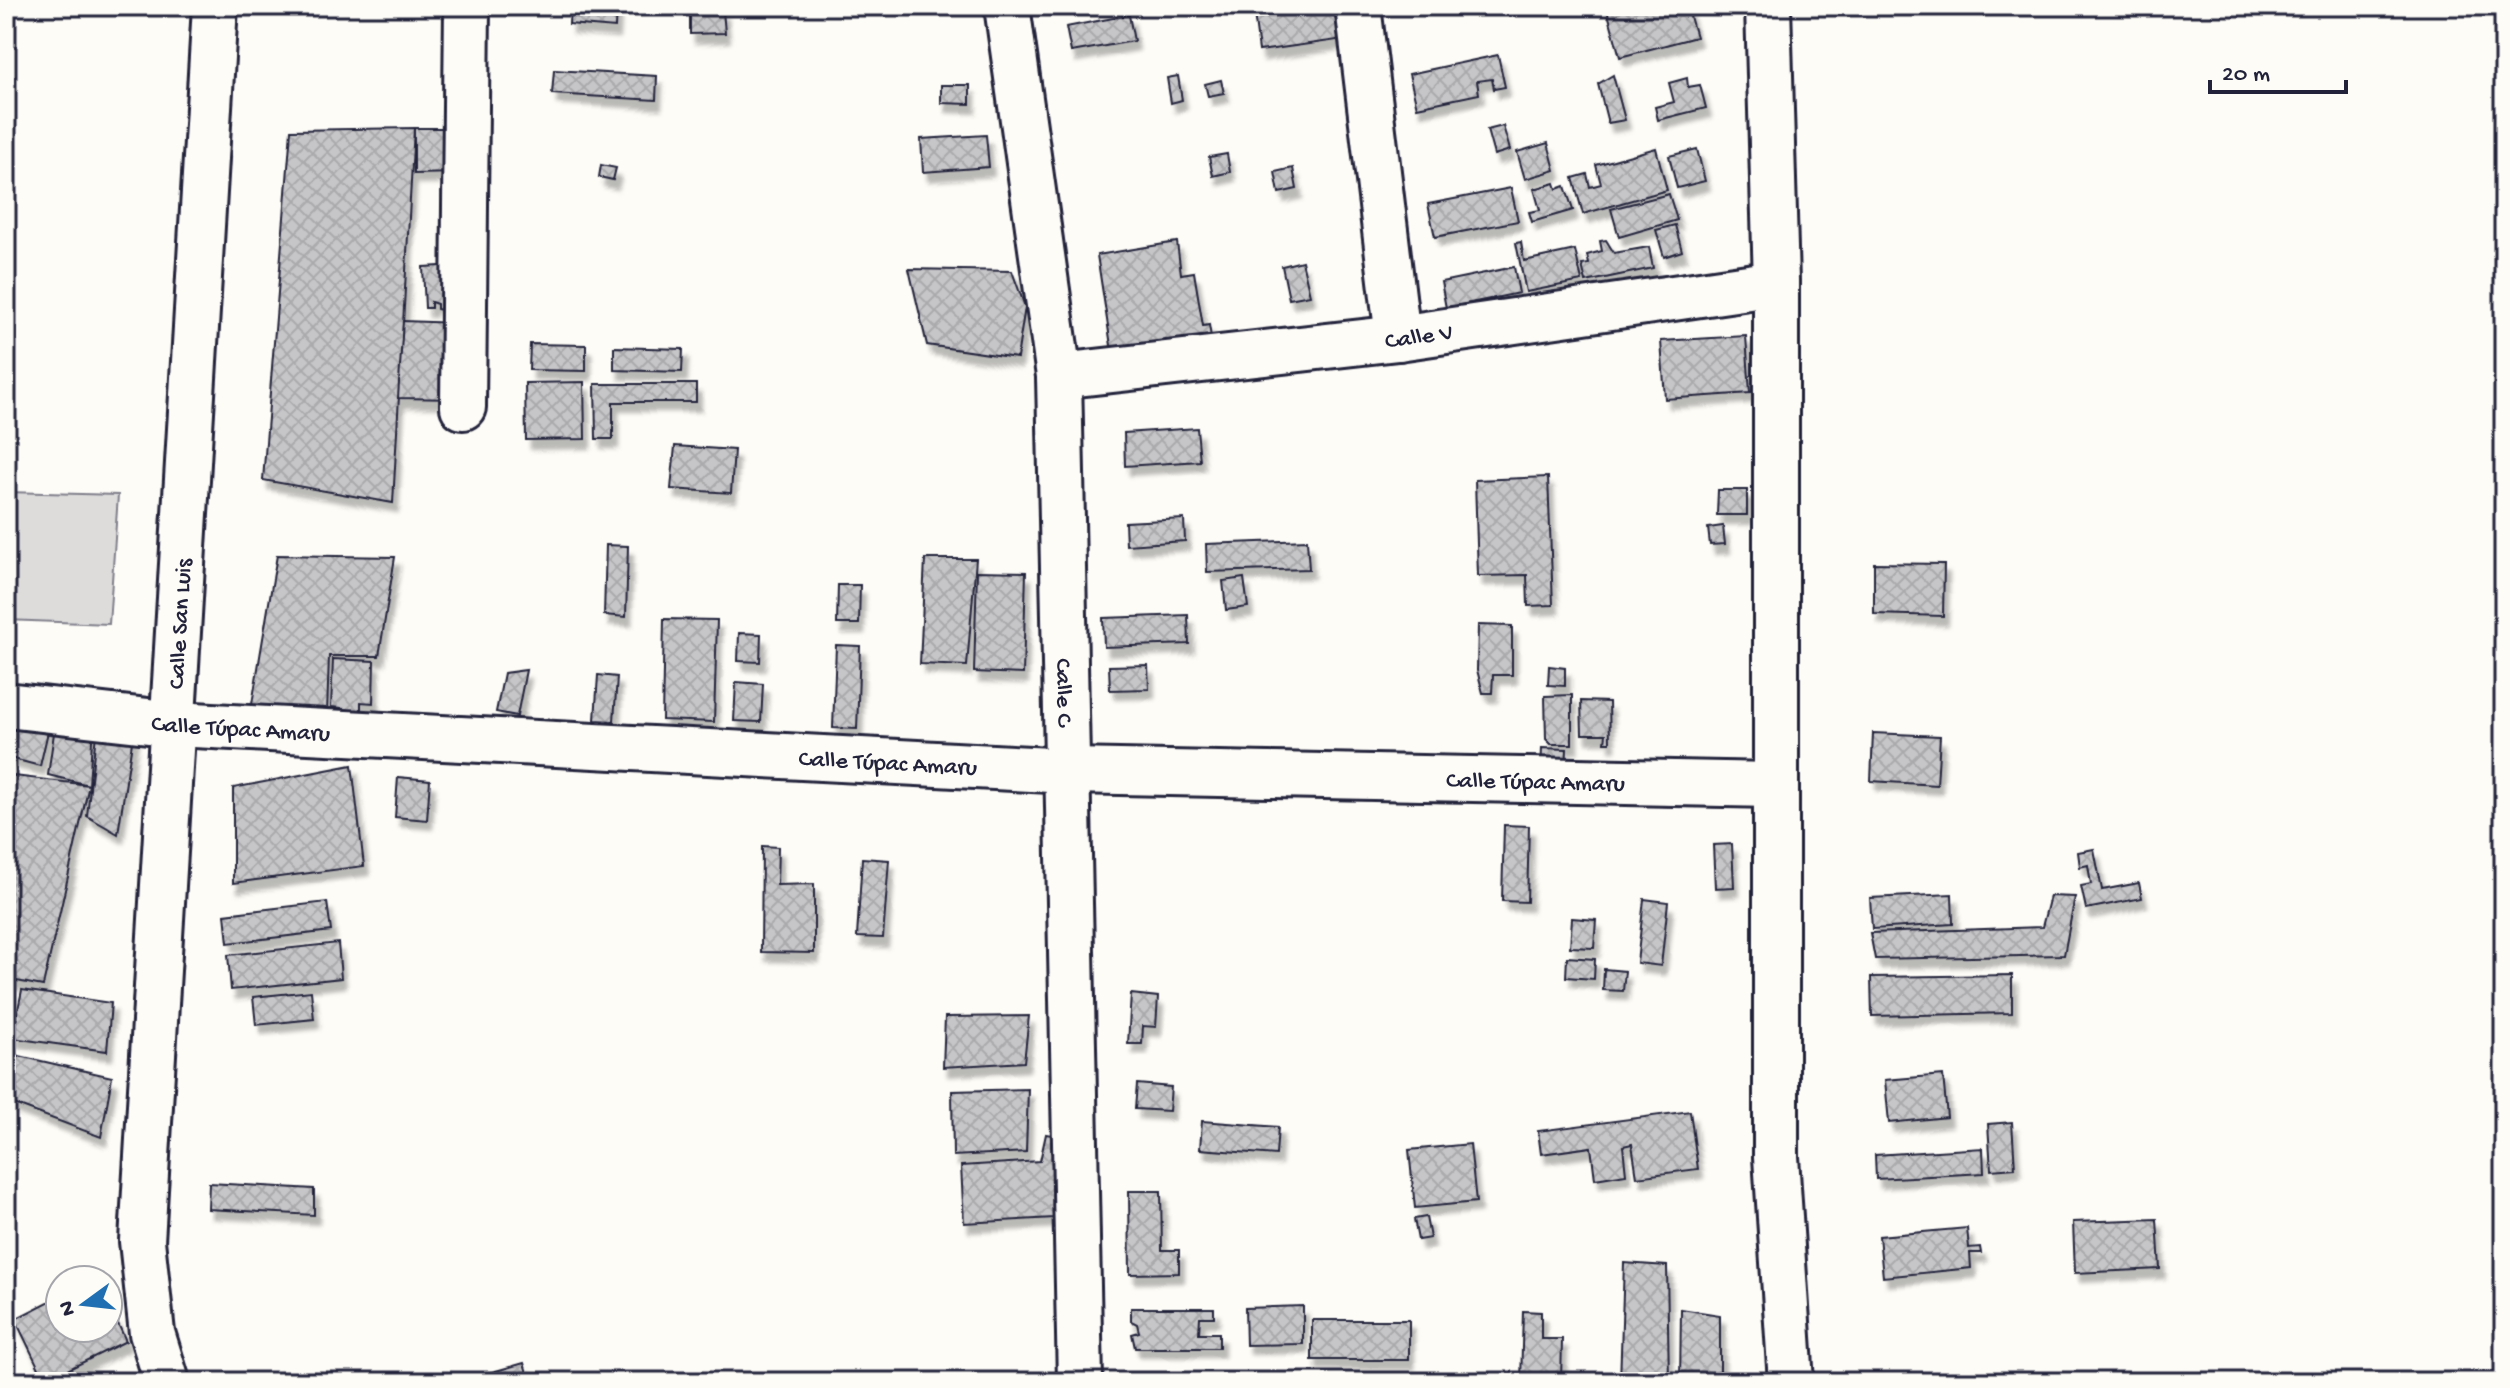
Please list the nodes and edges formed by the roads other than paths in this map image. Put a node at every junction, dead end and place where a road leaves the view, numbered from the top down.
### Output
1 (215, 6) edge
2 (467, 6) edge
3 (1007, 6) edge
4 (1358, 6) edge
5 (1768, 6) edge
6 (1776, 283) junction
7 (1398, 338) junction
8 (1059, 376) junction
9 (463, 407) dead end
10 (6, 705) edge
11 (175, 724) junction
12 (1070, 771) junction
13 (1773, 785) junction
14 (167, 1382) edge
15 (1080, 1382) edge
16 (1791, 1382) edge

1 - 11 street, Calle San Luis
2 - 9 street
3 - 8 street, Calle C
4 - 7 street
5 - 6 street
6 - 7 street, Calle V
6 - 13 street
7 - 8 street, Calle V
8 - 12 street, Calle C
10 - 11 street, Calle Túpac Amaru
11 - 12 street, Calle Túpac Amaru
11 - 14 street, Calle San Luis
12 - 13 street, Calle Túpac Amaru
12 - 15 street, Calle C
13 - 16 street

